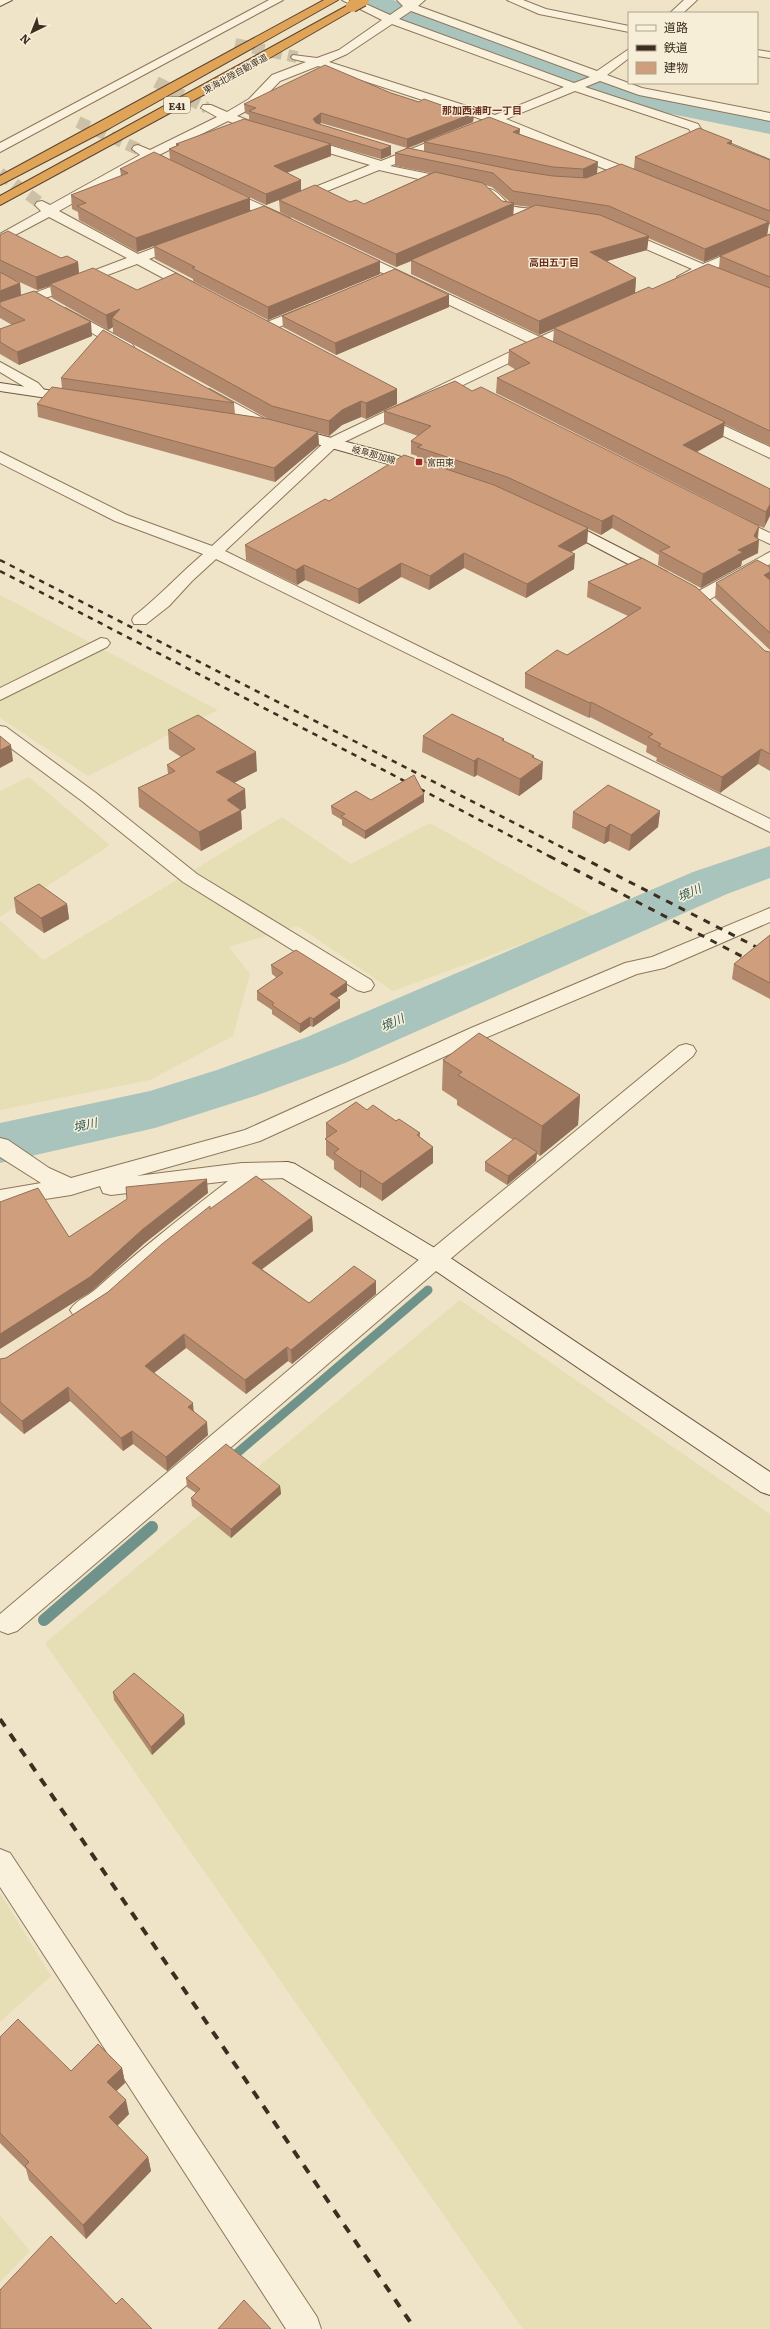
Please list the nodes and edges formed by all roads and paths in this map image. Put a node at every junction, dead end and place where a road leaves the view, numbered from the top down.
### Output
1 (6, 0) edge
2 (277, 0) edge
3 (332, 0) edge
4 (363, 0) edge
5 (513, 0) edge
6 (691, 0) edge
7 (0, 3) edge
8 (350, 3) edge
9 (409, 4) edge
10 (677, 12) edge
11 (391, 18) junction
12 (409, 25) junction
13 (628, 29) edge
14 (396, 32) dead end
15 (210, 37) junction
16 (383, 39) dead end
17 (229, 42) tunnel mouth
18 (343, 52) junction
19 (628, 53) edge
20 (758, 53) edge
21 (770, 55) edge
22 (297, 58) tunnel mouth
23 (315, 61) junction
24 (139, 75) junction
25 (597, 78) junction
26 (151, 80) tunnel mouth
27 (577, 86) junction
28 (207, 108) tunnel mouth
29 (64, 116) junction
30 (229, 116) junction
31 (770, 117) edge
32 (494, 120) junction
33 (78, 122) tunnel mouth
34 (698, 134) junction
35 (684, 140) edge
36 (0, 148) edge
37 (392, 149) dead end
38 (143, 152) junction
39 (407, 153) junction
40 (426, 159) edge
41 (633, 163) dead end
42 (379, 164) junction
43 (770, 165) edge
44 (619, 170) junction
45 (190, 176) edge
46 (605, 176) edge
47 (0, 181) edge
48 (648, 182) edge
49 (210, 186) edge
50 (464, 186) edge
51 (479, 189) edge
52 (0, 201) edge
53 (40, 203) tunnel mouth
54 (50, 212) junction
55 (265, 212) junction
56 (533, 213) junction
57 (251, 217) edge
58 (563, 218) edge
59 (511, 223) edge
60 (300, 228) edge
61 (609, 228) edge
62 (768, 233) edge
63 (194, 238) edge
64 (0, 239) edge
65 (341, 248) edge
66 (136, 259) junction
67 (411, 268) edge
68 (703, 269) junction
69 (396, 274) junction
70 (723, 278) edge
71 (381, 281) edge
72 (674, 282) edge
73 (18, 287) edge
74 (205, 295) edge
75 (37, 297) junction
76 (324, 304) edge
77 (0, 311) edge
78 (596, 317) edge
79 (253, 320) edge
80 (267, 327) junction
81 (281, 334) edge
82 (538, 342) junction
83 (559, 352) edge
84 (140, 354) edge
85 (0, 366) edge
86 (458, 381) junction
87 (194, 385) edge
88 (0, 387) edge
89 (478, 391) edge
90 (40, 393) junction
91 (400, 395) dead end
92 (88, 400) edge
93 (414, 403) junction
94 (686, 413) edge
95 (230, 421) edge
96 (269, 427) junction
97 (333, 442) junction
98 (770, 453) edge
99 (0, 457) edge
100 (440, 475) edge
101 (721, 514) edge
102 (548, 516) edge
103 (770, 539) edge
104 (214, 552) junction
105 (770, 558) edge
106 (672, 581) edge
107 (699, 597) edge
108 (140, 620) dead end
109 (101, 642) dead end
110 (0, 695) edge
111 (0, 731) edge
112 (770, 826) edge
113 (770, 914) edge
114 (364, 985) dead end
115 (686, 1051) dead end
116 (0, 1146) edge
117 (242, 1171) junction
118 (68, 1187) junction
119 (0, 1198) edge
120 (435, 1259) junction
121 (62, 1323) edge
122 (770, 1484) edge
123 (8, 1623) dead end
124 (0, 1862) edge
125 (305, 2329) edge

1 - 7 street
2 - 15 street
3 - 47 highway, 東海北陸自動車道 / E41
4 - 8 highway, 東海北陸自動車道 / E41, bridge
5 - 13 street
6 - 10 street
8 - 11 street
8 - 52 highway, 東海北陸自動車道 / E41
9 - 11 street
9 - 25 street
11 - 12 street
11 - 18 street
12 - 14 street
12 - 27 street
15 - 17 street
15 - 24 street
16 - 18 street
18 - 23 street
19 - 25 street
20 - 21 street
22 - 23 street
23 - 30 street
23 - 32 street
24 - 26 street
24 - 29 street
25 - 27 street
25 - 31 street
27 - 32 street
27 - 34 street
28 - 30 street
29 - 33 street
29 - 36 street
30 - 38 street
30 - 42 street
32 - 39 street
32 - 44 street
34 - 35 street
34 - 43 street
37 - 39 street
38 - 45 street
38 - 54 street
39 - 40 street
39 - 42 street
41 - 44 street
42 - 50 street
42 - 55 street
44 - 46 street
44 - 48 street
49 - 55 street
51 - 56 street
53 - 54 street
54 - 64 street
54 - 66 street
55 - 57 street
55 - 60 street
56 - 58 street
56 - 59 street
61 - 68 street
62 - 68 street
63 - 66 street
65 - 69 street
66 - 74 street
66 - 75 street
67 - 69 street
68 - 70 street
68 - 72 street
69 - 71 street
69 - 82 street
73 - 75 street
75 - 77 street
75 - 84 street
76 - 80 street
78 - 82 street
79 - 80 street
80 - 81 street
82 - 83 street
82 - 86 street
85 - 90 street
86 - 89 street
86 - 93 street
87 - 96 street
88 - 90 street
90 - 92 street
91 - 93 street
93 - 97 street
94 - 98 street
95 - 96 street, 岐阜那加線
96 - 97 street, 岐阜那加線
97 - 100 street, 岐阜那加線
97 - 104 street
99 - 104 street
101 - 103 street
102 - 106 street
104 - 108 street
104 - 112 street
105 - 107 street
109 - 110 street
111 - 114 street
113 - 118 street
115 - 120 street
116 - 118 street
117 - 118 street
117 - 120 street
117 - 121 street
118 - 119 street
120 - 122 street
120 - 123 street
124 - 125 street

